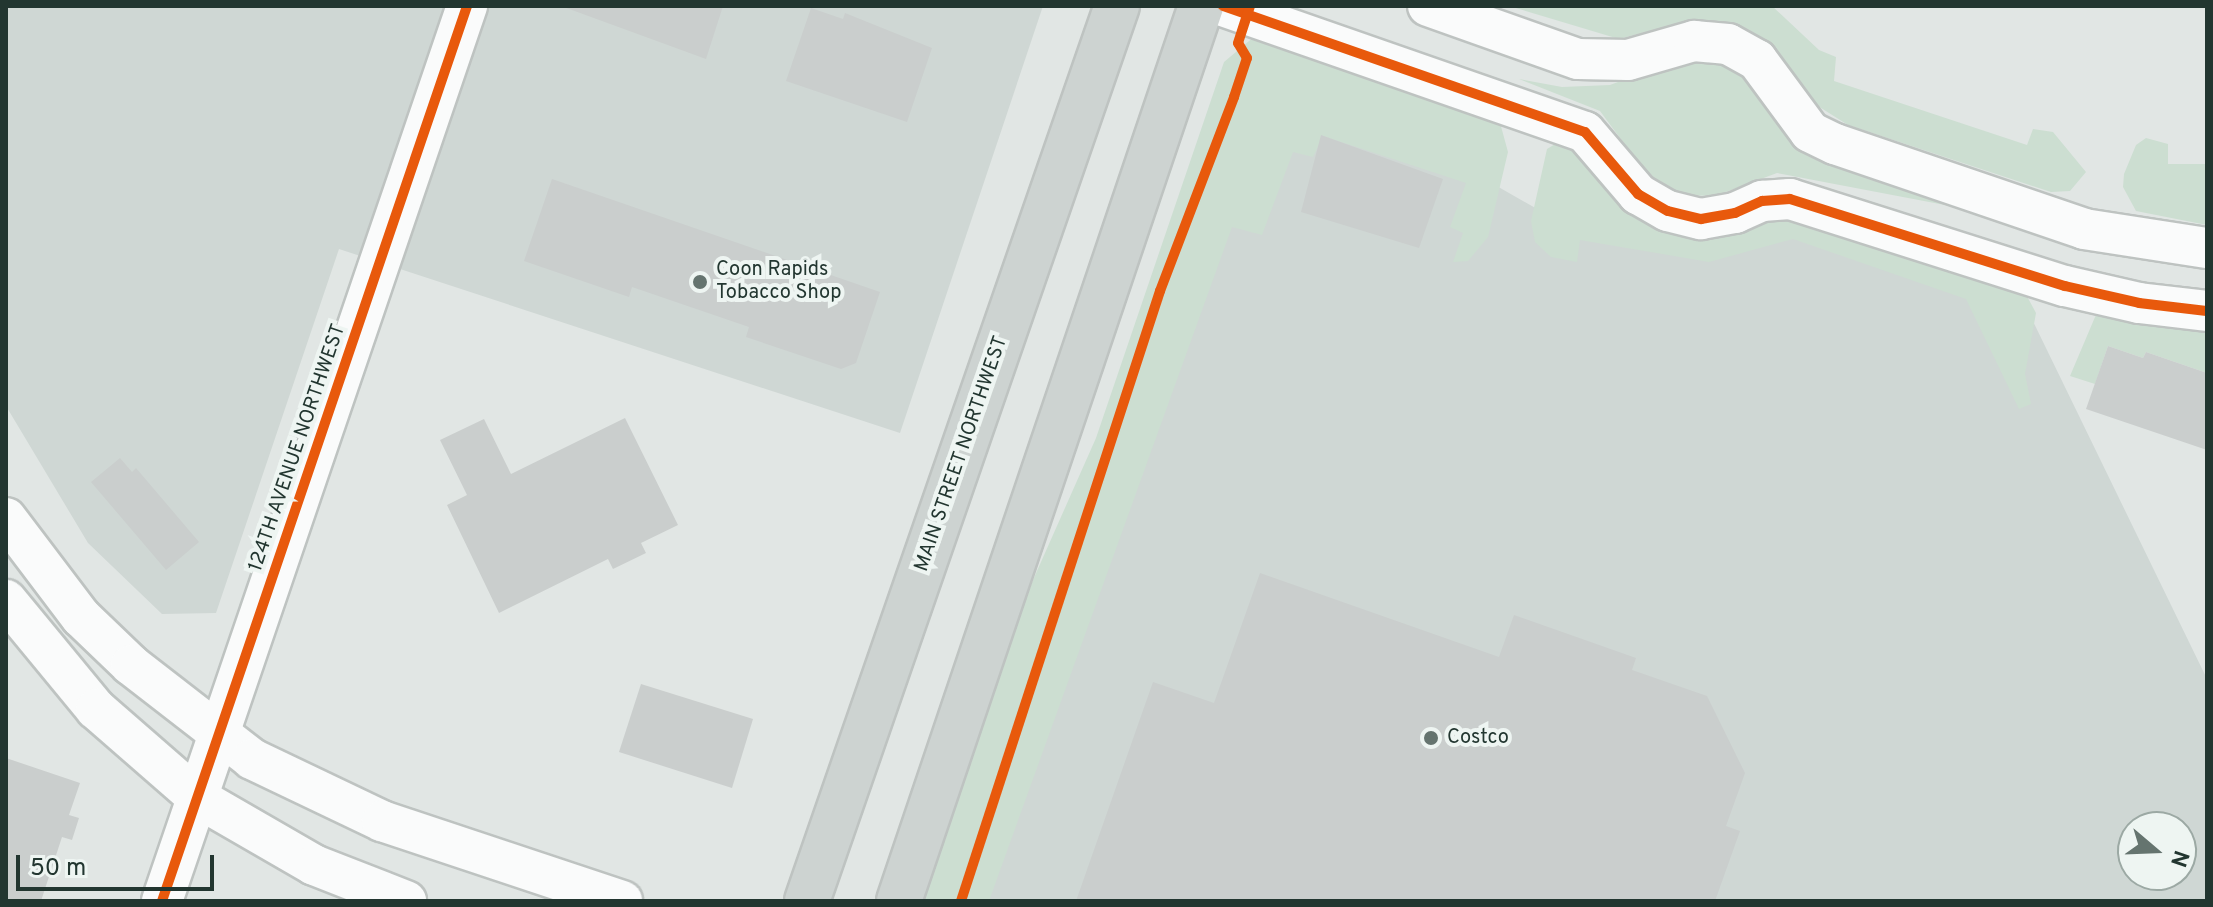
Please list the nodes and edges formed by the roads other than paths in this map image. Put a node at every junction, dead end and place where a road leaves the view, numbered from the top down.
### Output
1 (467, 6) edge
2 (1117, 6) edge
3 (1201, 6) edge
4 (1223, 6) edge
5 (1428, 6) edge
6 (2207, 248) edge
7 (2207, 311) edge
8 (6, 518) edge
9 (6, 600) edge
10 (219, 737) junction
11 (198, 798) junction
12 (162, 901) edge
13 (406, 901) edge
14 (622, 901) edge
15 (807, 901) edge
16 (899, 901) edge

1 - 10 street, 124TH AVENUE NORTHWEST
2 - 15 main road, MAIN STREET NORTHWEST
3 - 16 main road
4 - 7 street
5 - 6 street
8 - 10 street
9 - 11 street
10 - 11 street, 124TH AVENUE NORTHWEST
10 - 14 street
11 - 12 street, 124TH AVENUE NORTHWEST
11 - 13 street

